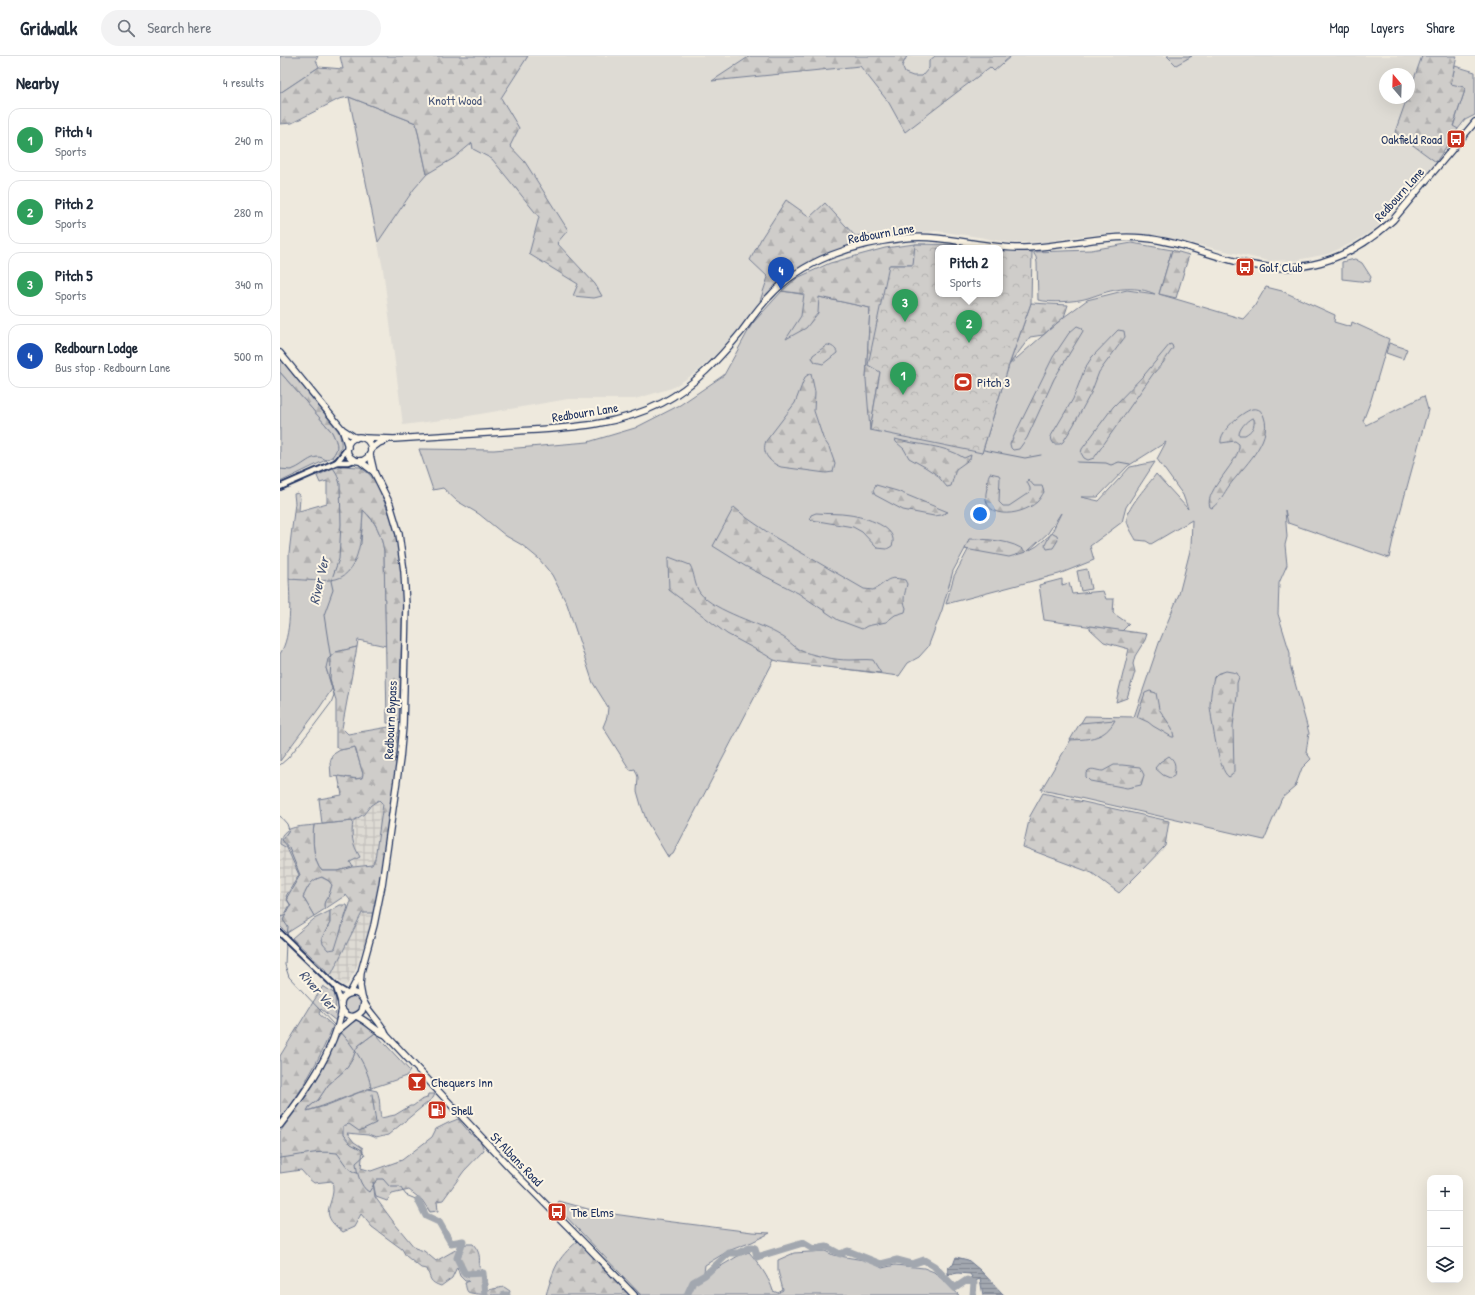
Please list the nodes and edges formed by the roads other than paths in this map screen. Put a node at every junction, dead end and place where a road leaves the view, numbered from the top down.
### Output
1 (1475, 122) edge
2 (987, 245) edge
3 (1003, 247) edge
4 (280, 353) edge
5 (342, 429) junction
6 (356, 438) junction
7 (364, 438) junction
8 (387, 440) junction
9 (348, 448) junction
10 (371, 452) junction
11 (354, 460) junction
12 (360, 461) junction
13 (335, 463) junction
14 (374, 472) junction
15 (280, 487) edge
16 (282, 934) edge
17 (361, 972) junction
18 (336, 987) junction
19 (349, 993) junction
20 (363, 1000) junction
21 (341, 1006) junction
22 (356, 1016) junction
23 (340, 1026) junction
24 (386, 1035) junction
25 (280, 1125) edge
26 (634, 1295) edge

1 - 3 main road, Redbourn Lane
2 - 8 main road, Redbourn Lane
4 - 5 main road
5 - 6 main road
5 - 9 main road
6 - 7 main road
6 - 9 main road
7 - 8 main road, Redbourn Lane
7 - 10 main road
8 - 10 main road, Redbourn Lane
9 - 11 main road
9 - 13 street
10 - 12 main road
10 - 14 main road, Redbourn Bypass
11 - 12 main road
11 - 13 street
12 - 14 main road, Redbourn Bypass
13 - 15 street
14 - 17 main road, Redbourn Bypass
16 - 18 street
17 - 19 main road, Redbourn Bypass
17 - 20 main road, Redbourn Bypass
18 - 19 street
18 - 21 street
19 - 20 main road
19 - 21 main road
20 - 22 main road
20 - 24 main road, St Albans Road
21 - 22 main road
21 - 23 main road
22 - 23 main road
22 - 24 main road, St Albans Road
23 - 25 main road
24 - 26 main road, St Albans Road

